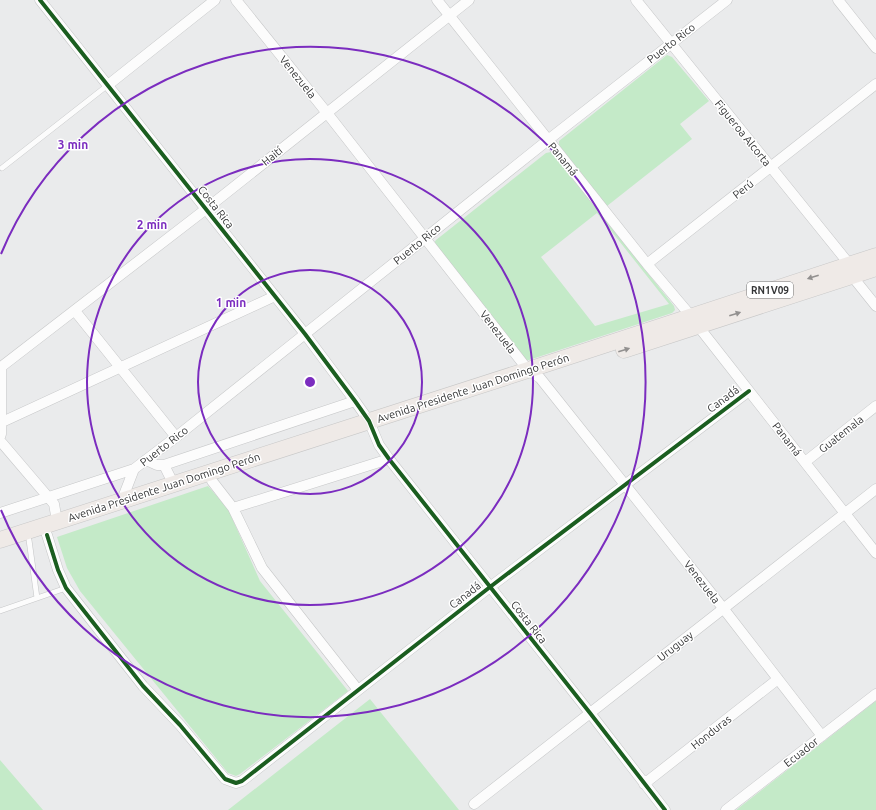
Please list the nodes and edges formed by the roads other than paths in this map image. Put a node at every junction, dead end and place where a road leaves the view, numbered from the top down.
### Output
1 (40, 0) edge
2 (214, 0) edge
3 (236, 0) edge
4 (437, 0) edge
5 (469, 0) edge
6 (636, 0) edge
7 (727, 0) edge
8 (838, 0) edge
9 (450, 15) junction
10 (671, 43) junction
11 (876, 48) edge
12 (876, 84) edge
13 (108, 85) junction
14 (327, 113) junction
15 (548, 140) junction
16 (770, 167) junction
17 (2, 168) dead end
18 (206, 209) junction
19 (425, 238) junction
20 (876, 256) edge
21 (647, 264) junction
22 (876, 268) edge
23 (851, 270) junction
24 (275, 296) junction
25 (876, 306) edge
26 (75, 311) junction
27 (695, 321) junction
28 (305, 334) junction
29 (121, 367) junction
30 (534, 374) junction
31 (749, 391) junction
32 (355, 401) junction
33 (876, 406) edge
34 (1, 423) edge
35 (371, 426) junction
36 (176, 437) junction
37 (1, 441) edge
38 (389, 459) junction
39 (146, 460) junction
40 (805, 462) junction
41 (164, 465) junction
42 (134, 469) junction
43 (212, 481) junction
44 (173, 483) junction
45 (625, 484) junction
46 (876, 489) edge
47 (48, 497) junction
48 (122, 500) junction
49 (233, 508) junction
50 (845, 513) junction
51 (0, 514) edge
52 (57, 521) junction
53 (47, 535) junction
54 (0, 540) edge
55 (29, 540) junction
56 (0, 550) edge
57 (876, 553) edge
58 (490, 587) junction
59 (66, 588) junction
60 (37, 598) junction
61 (723, 608) junction
62 (0, 611) edge
63 (778, 679) junction
64 (358, 690) junction
65 (876, 694) edge
66 (590, 713) junction
67 (822, 736) junction
68 (644, 784) junction
69 (474, 804) dead end
70 (665, 810) edge
71 (726, 810) edge

1 - 13 street, Costa Rica
2 - 13 street
3 - 14 street, Venezuela
4 - 9 street, Panamá
5 - 9 street, Haití
6 - 10 street, Figueroa Alcorta
7 - 10 street, Puerto Rico
8 - 11 street
9 - 14 street, Haití
9 - 15 street, Panamá
10 - 15 street, Puerto Rico
10 - 16 street, Figueroa Alcorta
12 - 16 street, Perú
13 - 17 lane
13 - 18 street, Costa Rica
14 - 18 street, Haití
14 - 19 street, Venezuela
15 - 19 street, Puerto Rico
15 - 21 street, Panamá
16 - 21 street, Perú
16 - 23 street, Figueroa Alcorta
18 - 24 street, Costa Rica
18 - 26 street, Haití
19 - 28 street, Puerto Rico
19 - 30 street, Venezuela
20 - 23 main road, Avenida Presidente Juan Domingo Perón / RN1V09
21 - 27 street, Panamá
22 - 23 main road, Avenida Presidente Juan Domingo Perón / RN1V09
23 - 25 street, Figueroa Alcorta
23 - 27 main road, Avenida Presidente Juan Domingo Perón / RN1V09
24 - 28 street, Costa Rica
24 - 29 street
26 - 29 street
26 - 34 street, Haití
27 - 30 main road, Avenida Presidente Juan Domingo Perón / RN1V09
27 - 31 street, Panamá
28 - 32 street, Costa Rica
28 - 36 street, Puerto Rico
29 - 34 street
29 - 36 street
30 - 35 main road, Avenida Presidente Juan Domingo Perón / RN1V09
30 - 45 street, Venezuela
31 - 40 street, Panamá
31 - 45 street, Canadá
32 - 35 street, Costa Rica
32 - 41 street
33 - 40 street, Guatemala
34 - 37 street
35 - 38 street, Costa Rica
35 - 43 main road, Avenida Presidente Juan Domingo Perón / RN1V09
35 - 44 main road, Avenida Presidente Juan Domingo Perón / RN1V09
36 - 39 street, Puerto Rico
37 - 47 street
38 - 49 street
38 - 58 street, Costa Rica
39 - 41 street
39 - 42 street, Puerto Rico
40 - 50 street, Panamá
41 - 44 street
42 - 47 street
42 - 48 street, Puerto Rico
43 - 49 street
43 - 53 main road, Avenida Presidente Juan Domingo Perón / RN1V09
44 - 48 main road, Avenida Presidente Juan Domingo Perón / RN1V09
45 - 58 street, Canadá
45 - 61 street, Venezuela
46 - 50 street, Uruguay
47 - 51 street
47 - 52 street
48 - 52 main road, Avenida Presidente Juan Domingo Perón / RN1V09
49 - 64 street
50 - 57 street, Panamá
50 - 61 street, Uruguay
52 - 54 main road, Avenida Presidente Juan Domingo Perón / RN1V09
53 - 55 main road, Avenida Presidente Juan Domingo Perón / RN1V09
53 - 59 street
55 - 56 main road, Avenida Presidente Juan Domingo Perón / RN1V09
55 - 60 lane
58 - 64 street, Canadá
58 - 66 street, Costa Rica
59 - 60 lane
59 - 64 street, Canadá
60 - 62 lane
61 - 63 street, Venezuela
61 - 66 street, Uruguay
63 - 67 street, Venezuela
63 - 68 street, Honduras
65 - 67 street, Ecuador
66 - 68 street, Costa Rica
66 - 69 street, Uruguay
67 - 71 street, Ecuador
68 - 70 street, Costa Rica

